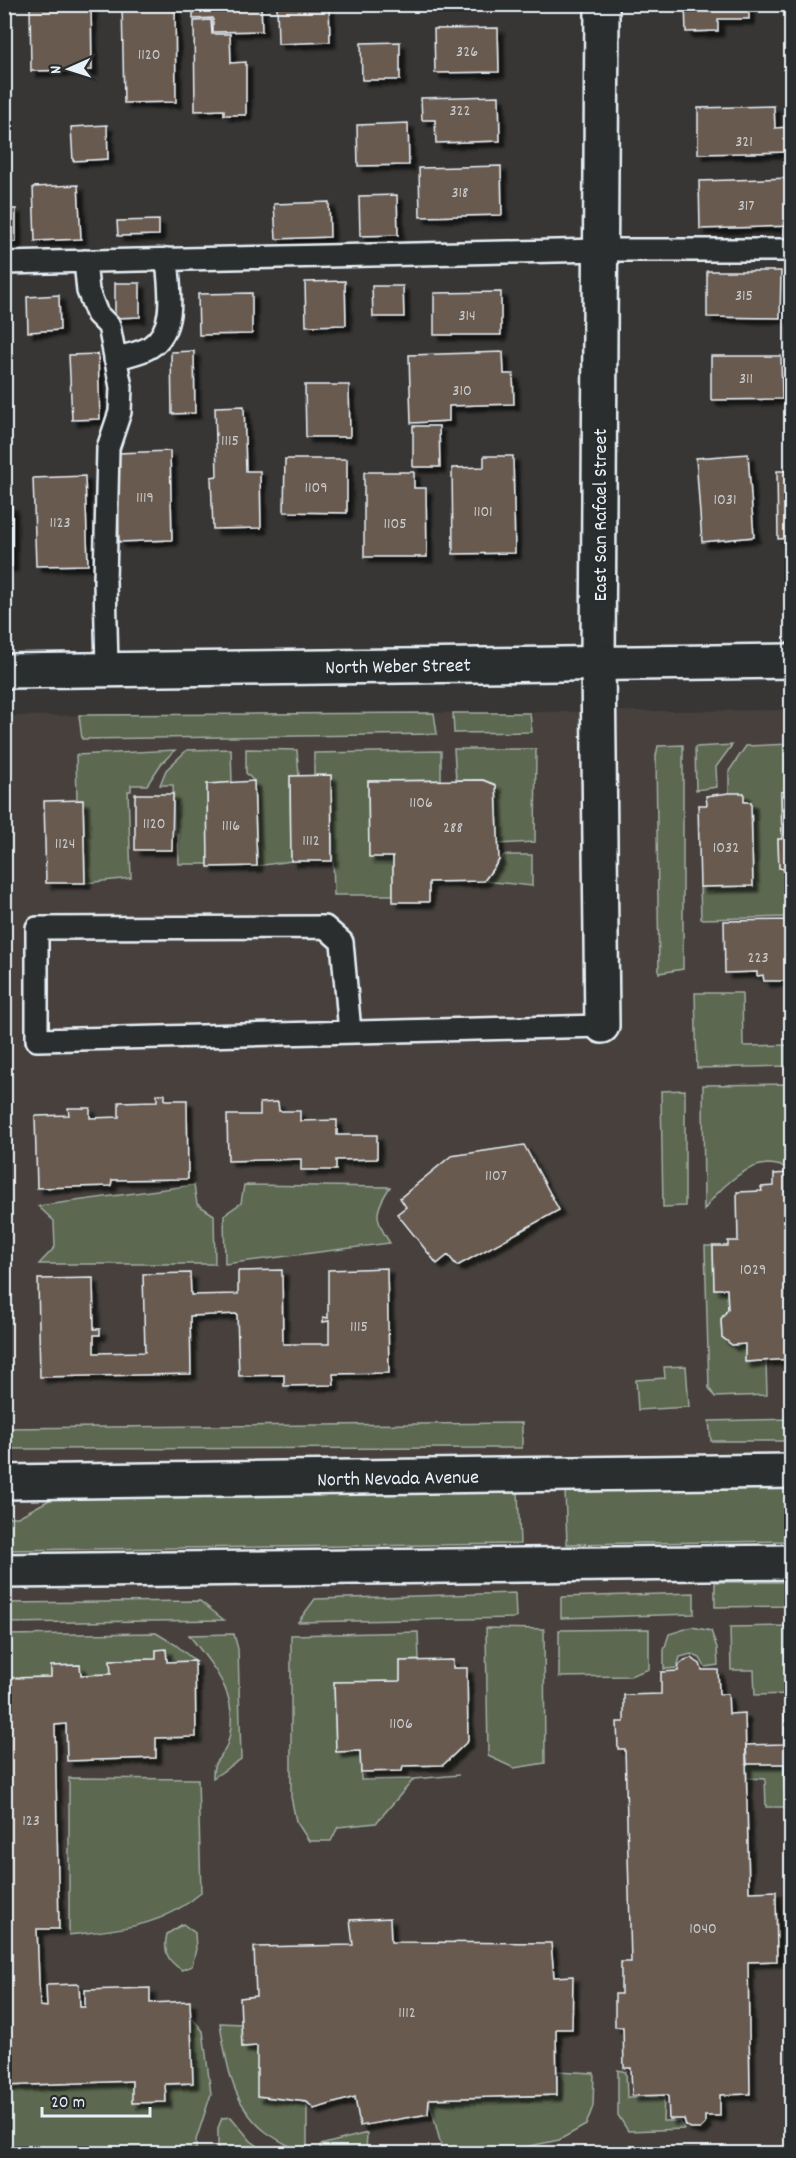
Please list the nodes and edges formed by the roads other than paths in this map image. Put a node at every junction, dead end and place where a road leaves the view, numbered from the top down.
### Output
1 (602, 4) edge
2 (601, 250) junction
3 (792, 250) edge
4 (167, 259) junction
5 (86, 261) junction
6 (4, 263) edge
7 (115, 359) junction
8 (792, 661) edge
9 (598, 662) junction
10 (107, 669) junction
11 (4, 671) edge
12 (602, 1026) joint
13 (350, 1032) junction
14 (792, 1471) edge
15 (4, 1482) edge
16 (792, 1562) edge
17 (4, 1571) edge

1 - 2 street, East San Rafael Street
2 - 3 lane
2 - 4 lane
2 - 9 street, East San Rafael Street
4 - 5 lane
4 - 7 lane
5 - 6 lane
5 - 7 lane
7 - 10 lane
8 - 9 street, North Weber Street
9 - 10 street, North Weber Street
9 - 12 street, East San Rafael Street
10 - 11 street, North Weber Street
12 - 13 lane
13 - 13 lane
14 - 15 street, North Nevada Avenue
16 - 17 street

